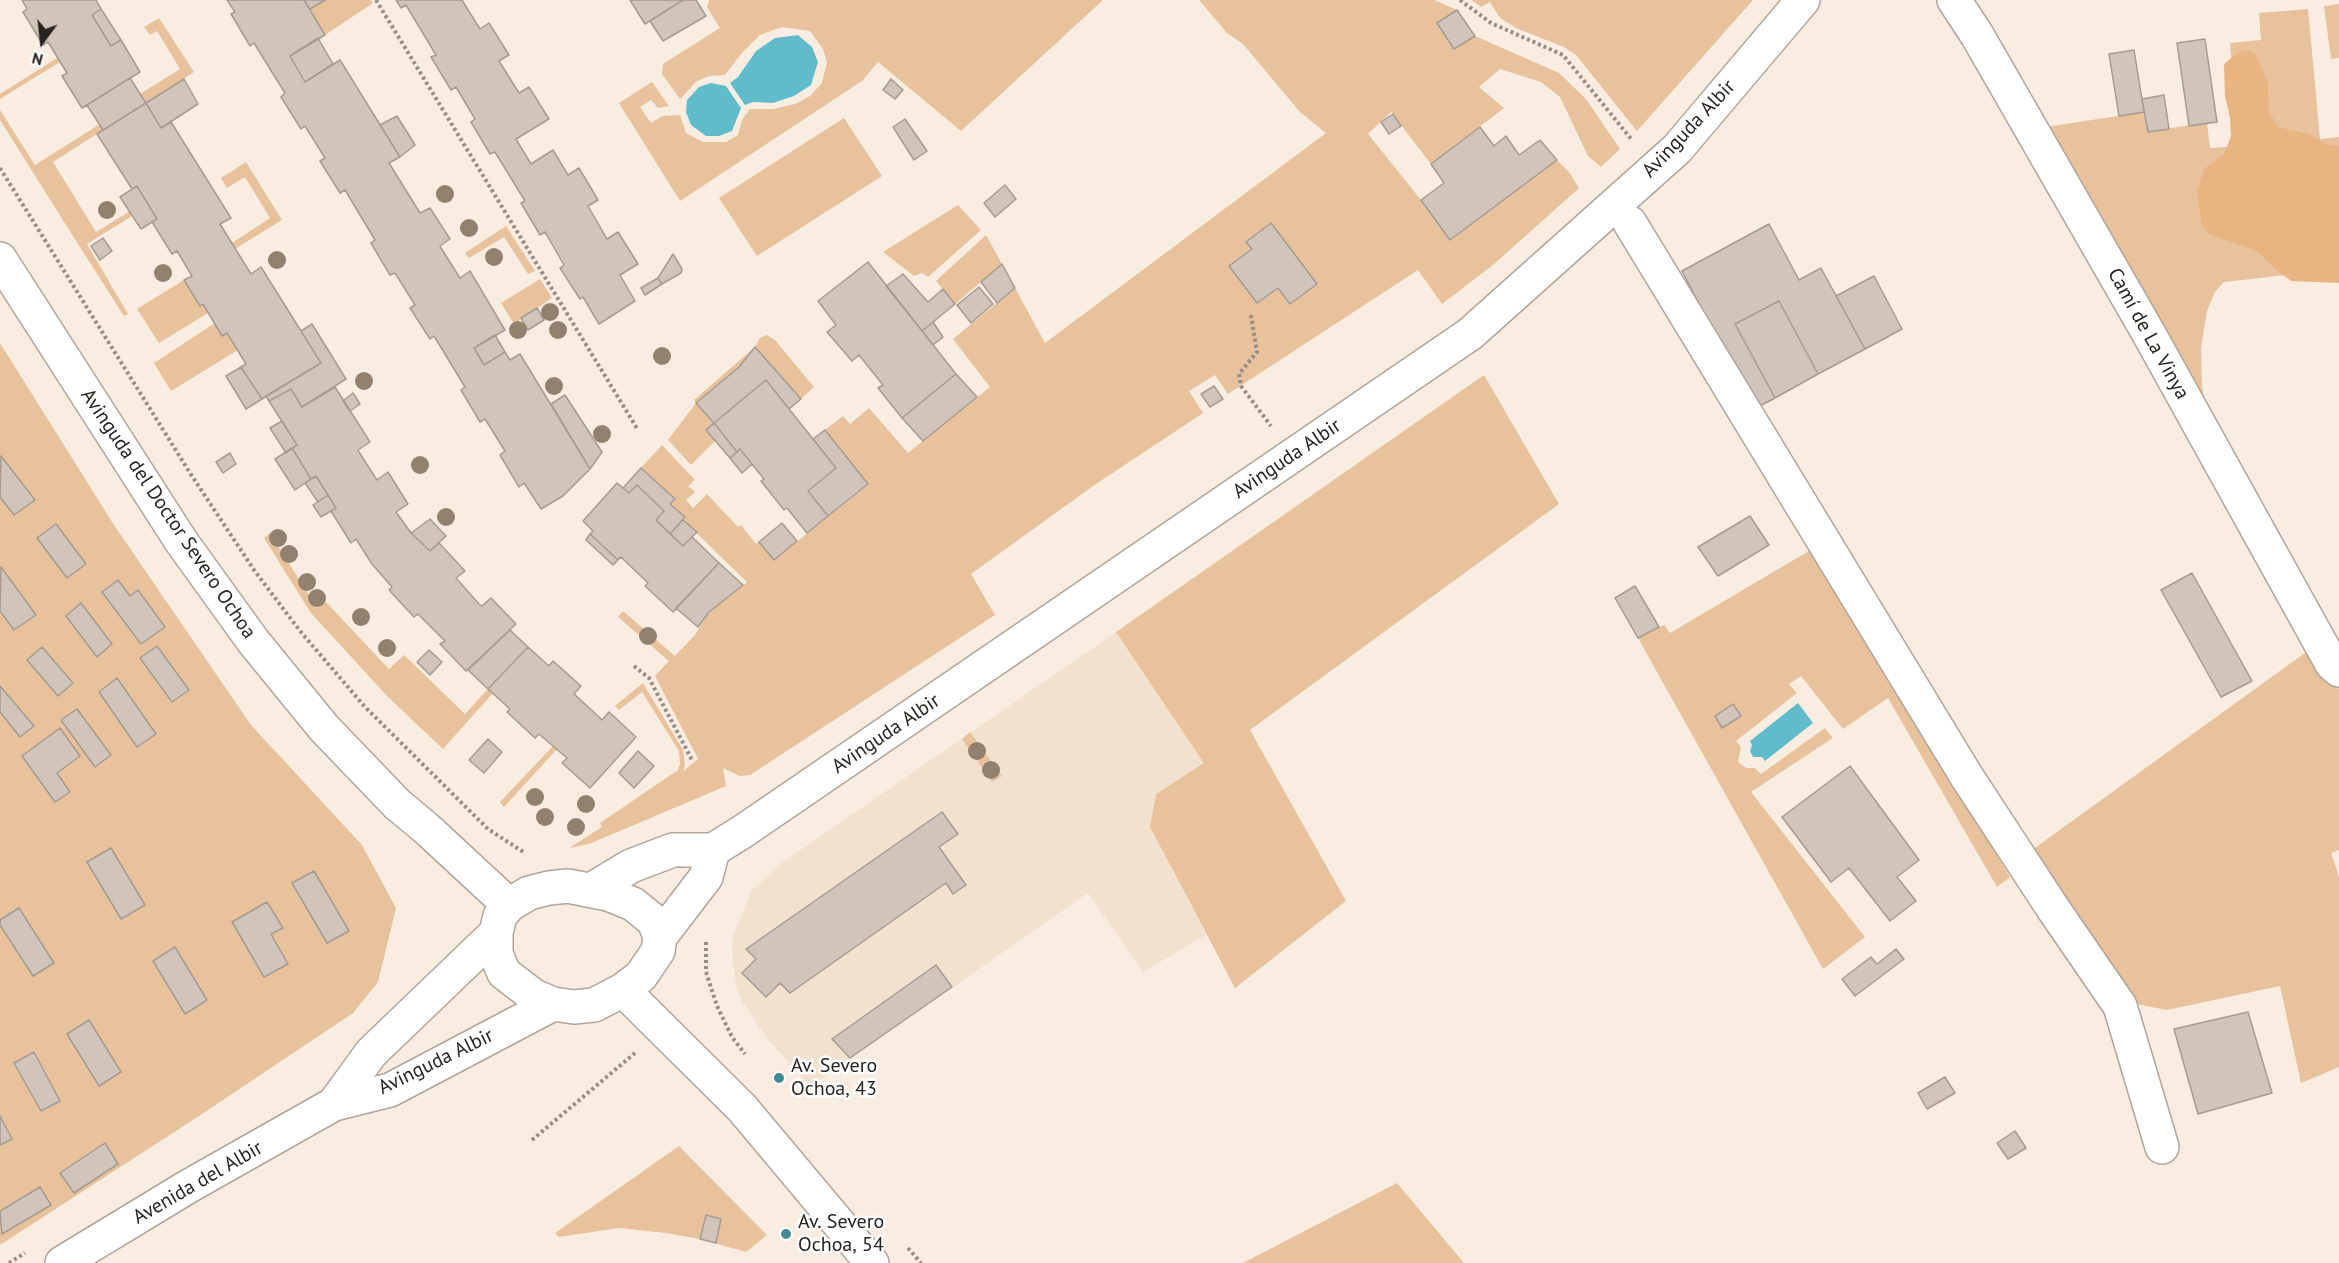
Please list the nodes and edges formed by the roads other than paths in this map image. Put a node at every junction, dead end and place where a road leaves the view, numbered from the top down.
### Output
1 (1803, 0) edge
2 (1954, 0) edge
3 (1630, 223) dead end
4 (0, 259) edge
5 (2339, 670) edge
6 (713, 850) junction
7 (591, 890) junction
8 (502, 919) junction
9 (660, 937) junction
10 (623, 990) junction
11 (553, 1004) junction
12 (334, 1104) junction
13 (2162, 1147) dead end
14 (62, 1263) edge
15 (872, 1263) edge

1 - 6 street, Avinguda Albir
2 - 5 street, Camí de La Vinya
3 - 13 street
4 - 8 street, Avinguda del Doctor Severo Ochoa
6 - 7 street
6 - 9 street
7 - 8 street
7 - 9 street
8 - 11 street
8 - 12 street, Avinguda Albir
9 - 10 street
10 - 11 street
10 - 15 street
11 - 12 street, Avinguda Albir
12 - 14 street, Avenida del Albir

